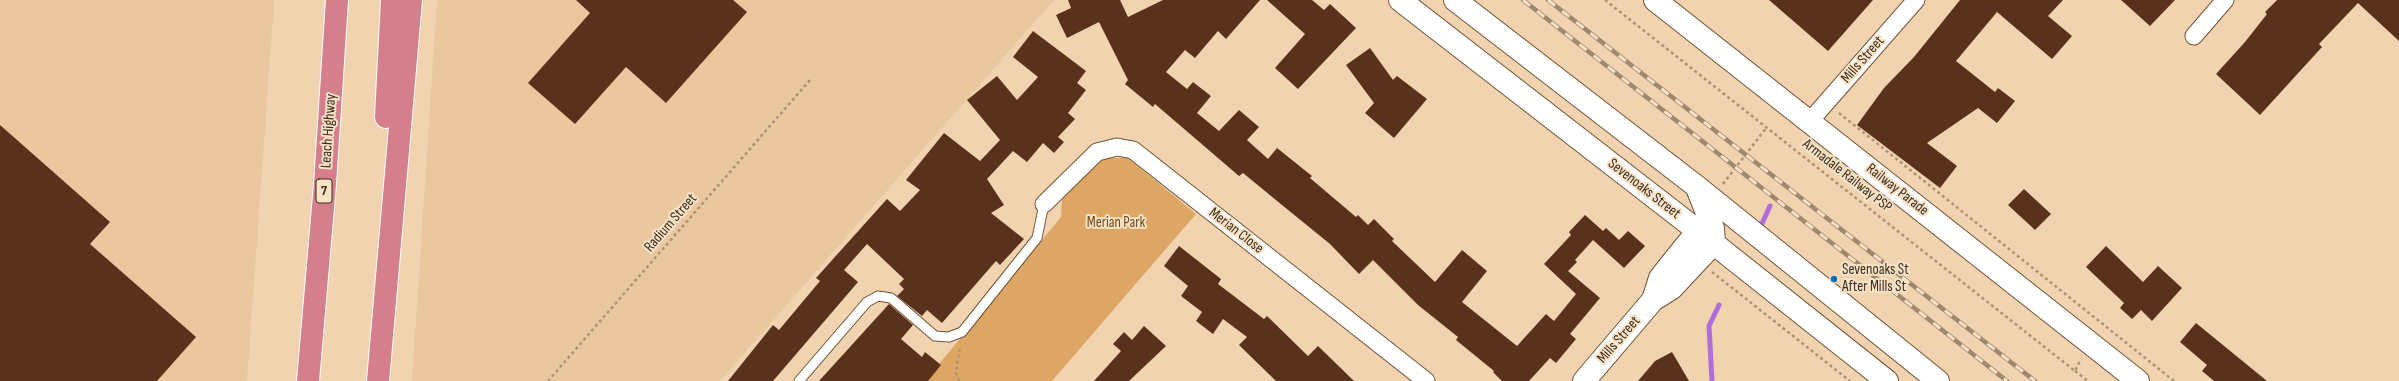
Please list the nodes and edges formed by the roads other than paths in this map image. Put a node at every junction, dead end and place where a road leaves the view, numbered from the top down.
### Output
1 (337, 0) edge
2 (392, 0) edge
3 (410, 0) edge
4 (1400, 0) edge
5 (1455, 0) edge
6 (1655, 0) edge
7 (1916, 0) edge
8 (2225, 0) edge
9 (2194, 36) dead end
10 (1810, 121) junction
11 (1704, 193) junction
12 (1044, 204) joint
13 (1752, 232) junction
14 (1708, 234) junction
15 (308, 381) edge
16 (378, 381) edge
17 (799, 381) edge
18 (1426, 381) edge
19 (1584, 381) edge
20 (1887, 381) edge
21 (1938, 381) edge
22 (2138, 381) edge

1 - 15 highway, Leach Highway / 7
2 - 16 highway
3 - 16 highway
4 - 14 main road, Sevenoaks Street
5 - 11 main road
6 - 10 main road, Railway Parade
7 - 10 street, Mills Street
8 - 9 street
10 - 22 main road, Railway Parade
11 - 13 main road
11 - 14 main road
12 - 17 lane
12 - 18 street, Merian Close
13 - 14 main road
13 - 21 main road
14 - 19 main road, Mills Street
14 - 20 main road, Sevenoaks Street

